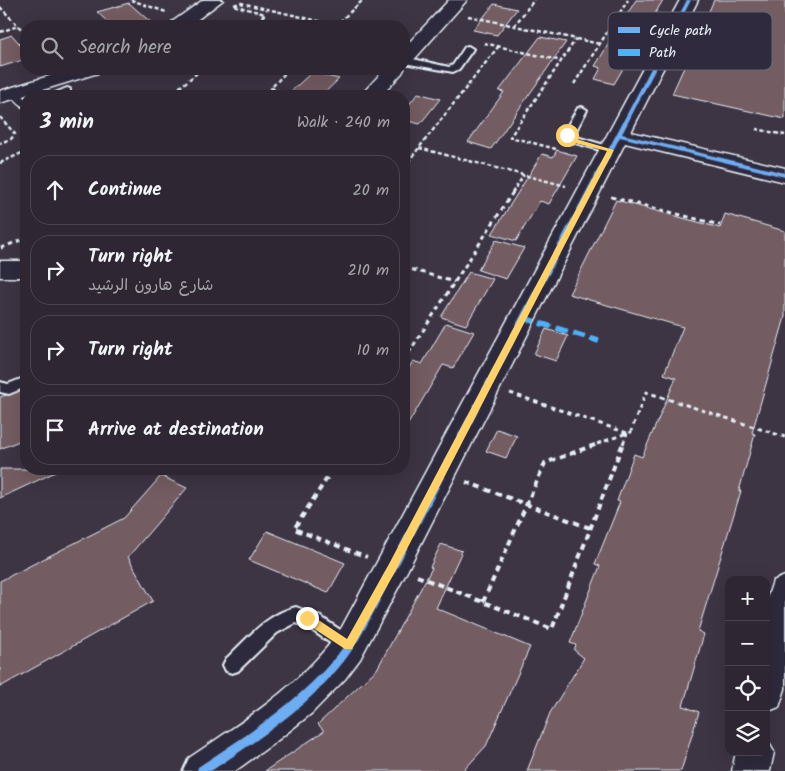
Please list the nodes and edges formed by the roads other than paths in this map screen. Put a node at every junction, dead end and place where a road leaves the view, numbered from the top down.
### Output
1 (214, 0) edge
2 (689, 0) edge
3 (453, 6) edge
4 (683, 12) edge
5 (187, 20) edge
6 (468, 49) dead end
7 (410, 53) edge
8 (410, 61) edge
9 (653, 70) edge
10 (75, 75) edge
11 (389, 75) edge
12 (35, 90) edge
13 (376, 90) edge
14 (582, 110) dead end
15 (615, 142) junction
16 (785, 174) edge
17 (0, 269) edge
18 (20, 269) edge
19 (20, 384) edge
20 (0, 388) edge
21 (785, 591) edge
22 (349, 646) junction
23 (232, 665) dead end
24 (770, 673) edge
25 (754, 756) edge
26 (202, 771) edge
27 (751, 771) edge

1 - 5 street
2 - 4 street
3 - 7 street
6 - 8 lane
9 - 15 street
10 - 12 street
11 - 13 street
14 - 15 lane
15 - 16 street
15 - 22 street
17 - 18 street
19 - 20 lane
21 - 24 street
22 - 23 lane
22 - 26 street
25 - 27 street

